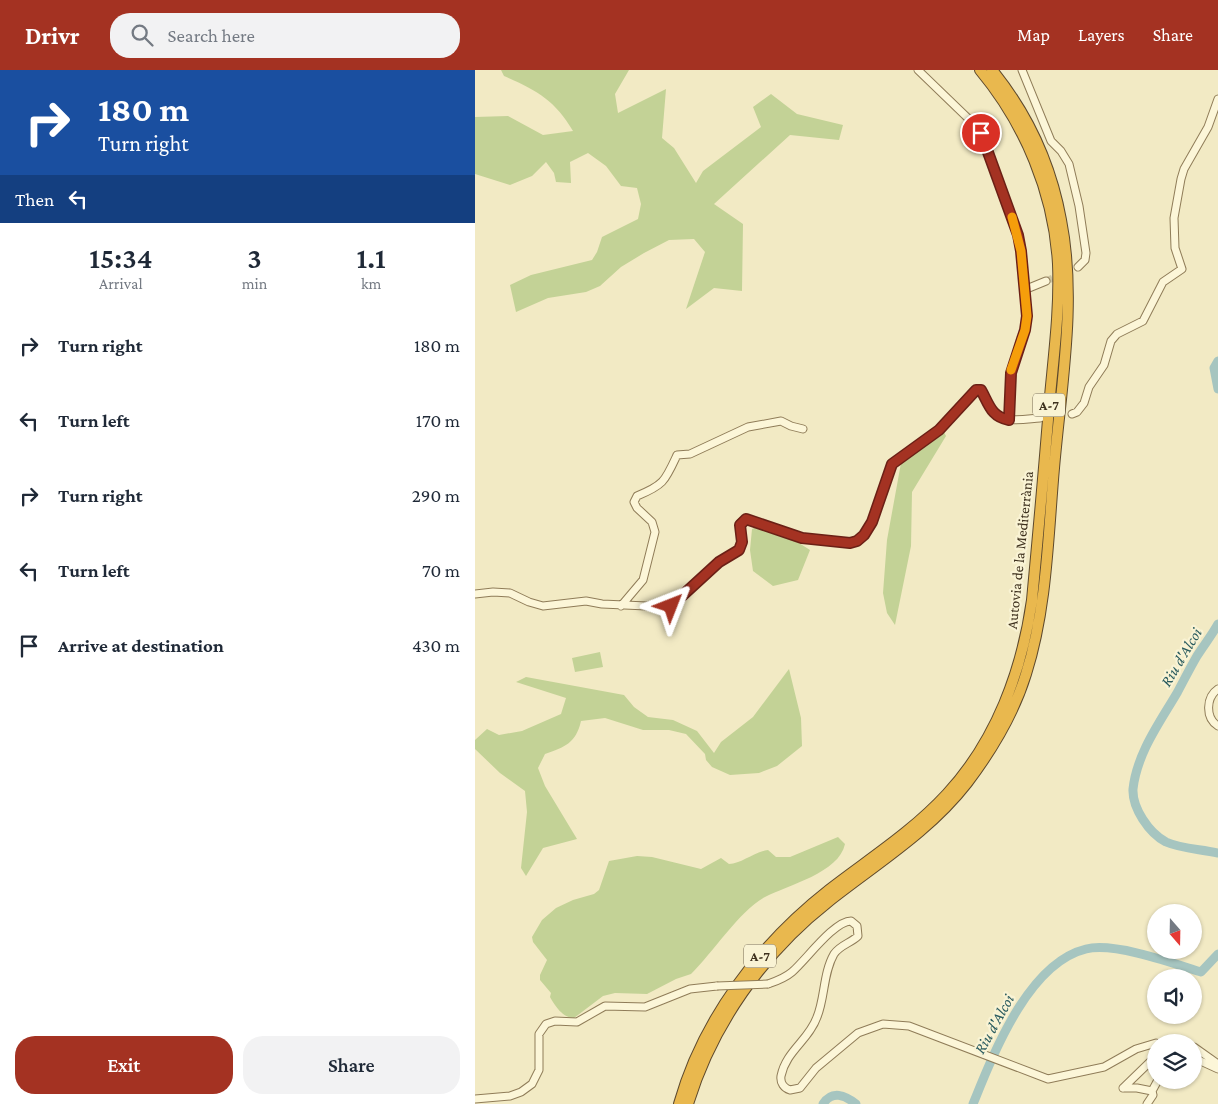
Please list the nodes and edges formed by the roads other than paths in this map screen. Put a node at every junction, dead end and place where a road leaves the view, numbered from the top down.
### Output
1 (918, 70) edge
2 (980, 70) edge
3 (992, 70) edge
4 (1021, 70) edge
5 (1218, 99) edge
6 (1078, 267) dead end
7 (1046, 281) tunnel mouth
8 (1025, 290) junction
9 (1072, 414) dead end
10 (1040, 418) dead end
11 (1009, 420) junction
12 (803, 429) dead end
13 (475, 594) edge
14 (621, 606) junction
15 (1218, 689) edge
16 (1218, 726) edge
17 (985, 751) junction
18 (893, 848) junction
19 (1147, 1046) edge
20 (1202, 1053) edge
21 (1202, 1062) edge
22 (1202, 1063) edge
23 (1206, 1064) junction
24 (1218, 1064) edge
25 (1147, 1065) edge
26 (1218, 1069) edge
27 (1152, 1091) joint
28 (475, 1100) edge
29 (679, 1104) edge
30 (688, 1104) edge
31 (1147, 1104) edge

1 - 8 street
2 - 17 highway, Autovia de la Mediterrània / A-7
3 - 17 highway, Autovia de la Mediterrània / A-7
4 - 6 street
5 - 9 street
7 - 8 street
8 - 11 street
10 - 11 street
11 - 14 street
12 - 14 street
13 - 14 street
15 - 16 street
17 - 18 highway, Autovia de la Mediterrània / A-7
18 - 29 highway, Autovia de la Mediterrània / A-7
18 - 30 highway, Autovia de la Mediterrània / A-7
19 - 28 street, bridge
20 - 24 street
21 - 23 street
22 - 23 street
23 - 26 street
25 - 27 street
27 - 31 street

